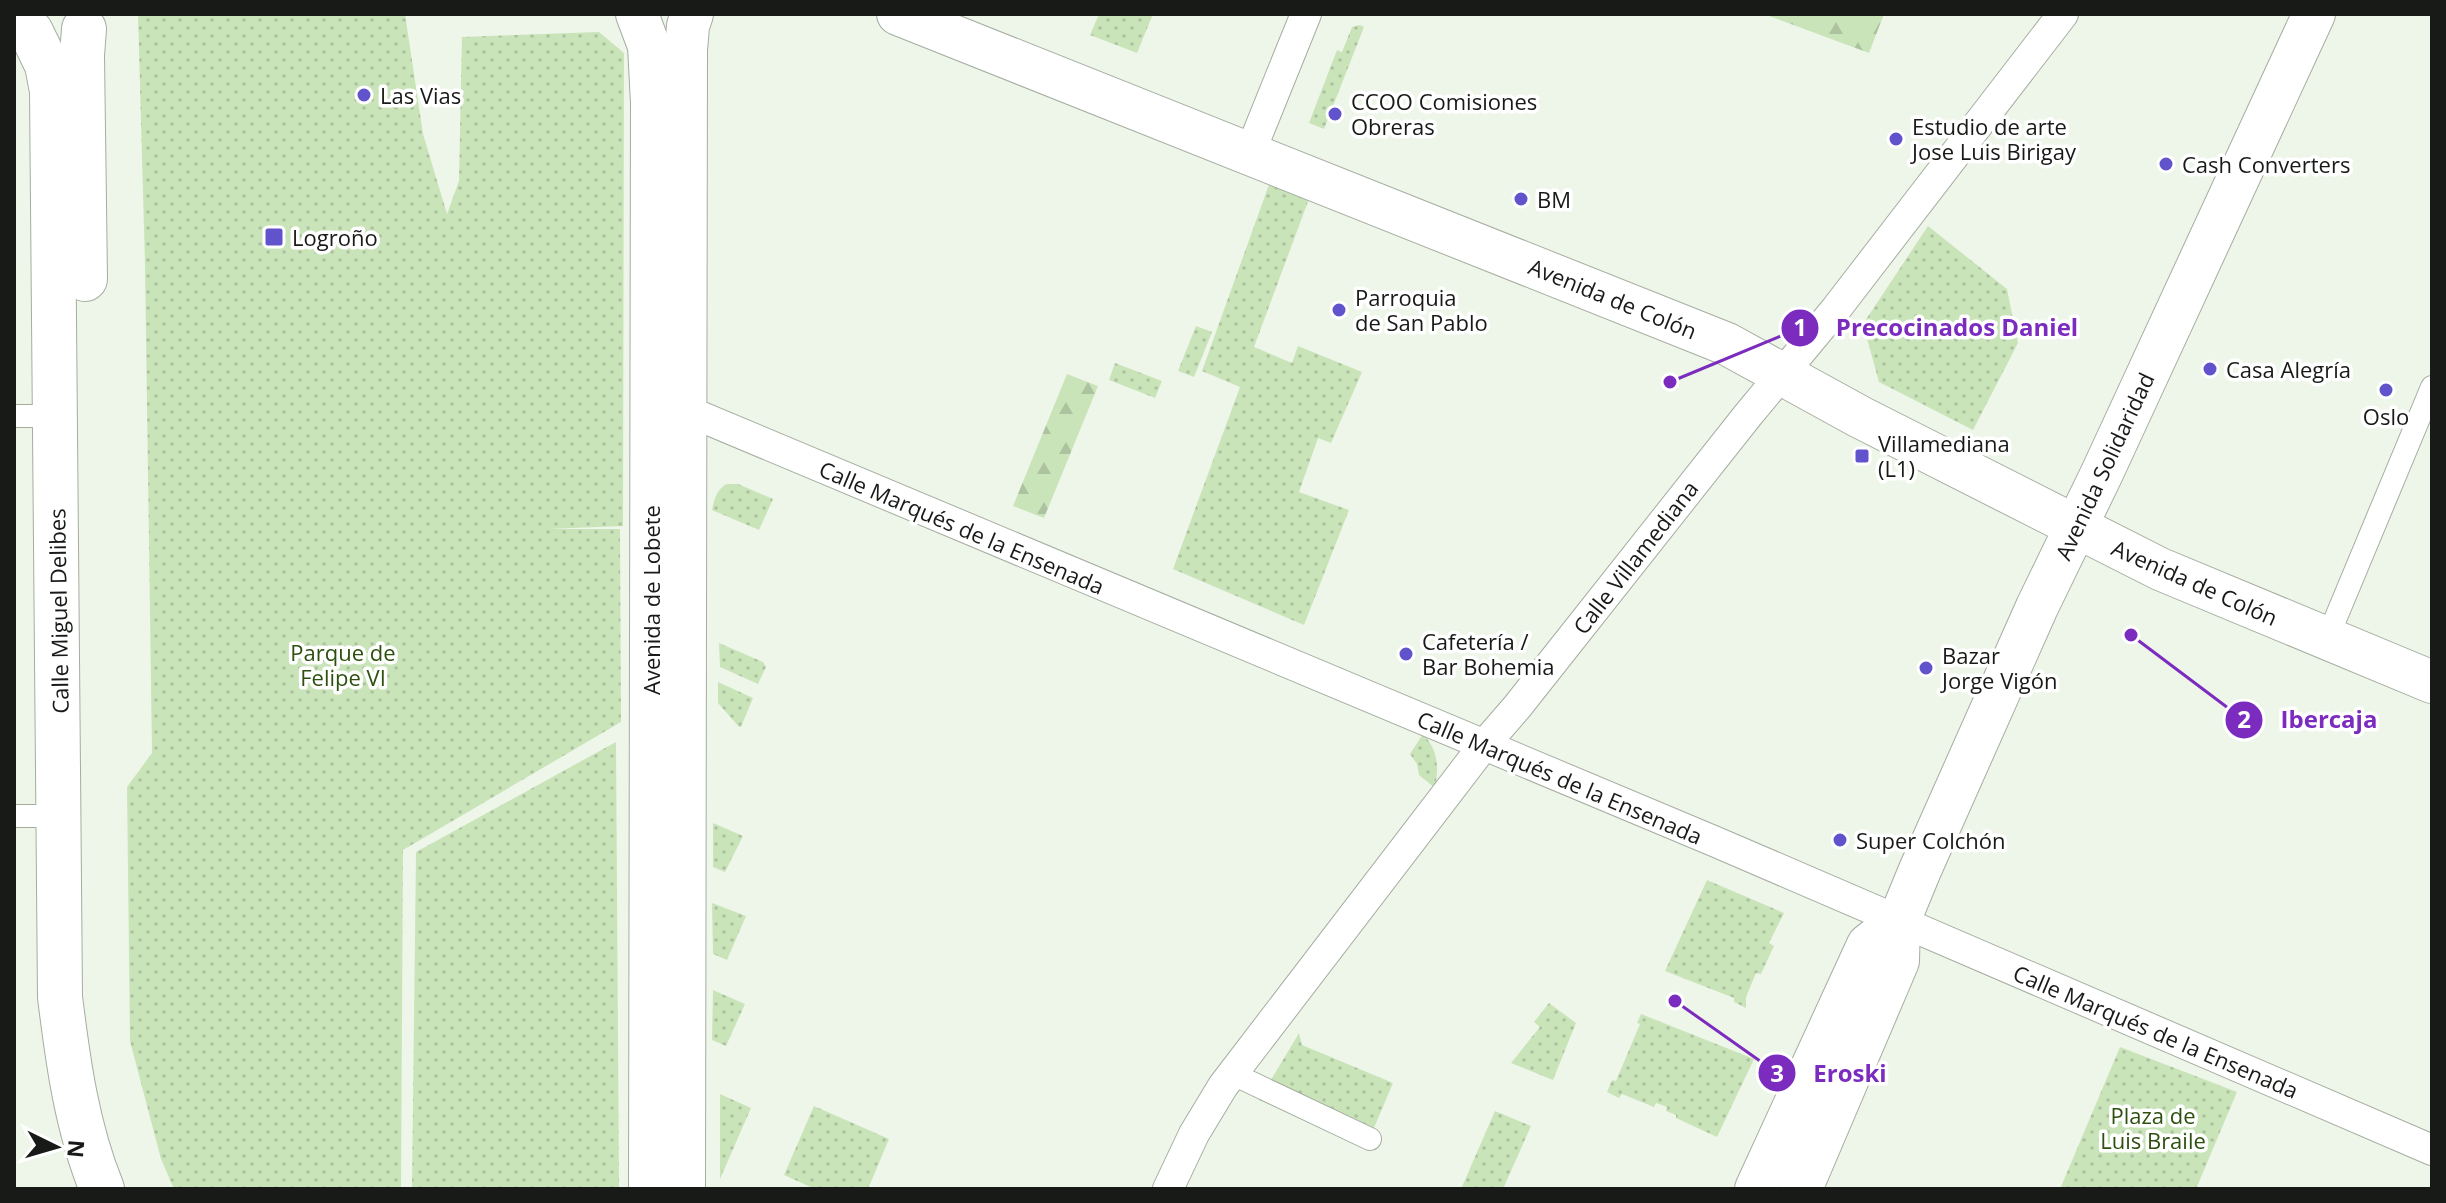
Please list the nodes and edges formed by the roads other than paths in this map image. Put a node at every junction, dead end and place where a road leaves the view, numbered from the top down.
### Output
1 (637, 14) edge
2 (692, 14) edge
3 (1306, 14) edge
4 (2063, 14) edge
5 (2314, 14) edge
6 (902, 15) edge
7 (96, 19) edge
8 (22, 26) edge
9 (1249, 155) junction
10 (1781, 375) junction
11 (2432, 387) edge
12 (685, 410) junction
13 (35, 416) edge
14 (2076, 527) junction
15 (2327, 639) junction
16 (2432, 682) edge
17 (1484, 745) junction
18 (14, 816) edge
19 (37, 816) dead end
20 (1899, 921) junction
21 (1233, 1074) junction
22 (1370, 1139) dead end
23 (2432, 1150) edge
24 (102, 1189) edge
25 (134, 1189) edge
26 (650, 1189) edge
27 (684, 1189) edge
28 (1168, 1189) edge
29 (1756, 1189) edge
30 (1801, 1189) edge

1 - 26 main road, Avenida de Lobete
2 - 12 main road, Avenida de Lobete
3 - 9 street
4 - 10 street, Calle Villamediana
5 - 14 main road, Avenida Solidaridad
6 - 9 main road, Avenida de Colón
7 - 8 main road
7 - 25 main road, Calle Miguel Delibes
8 - 13 main road, Calle Miguel Delibes
9 - 10 main road, Avenida de Colón
10 - 14 main road, Avenida de Colón
10 - 17 street, Calle Villamediana
11 - 15 street
12 - 17 street, Calle Marqués de la Ensenada
12 - 27 main road, Avenida de Lobete
13 - 24 main road, Calle Miguel Delibes
14 - 15 main road, Avenida de Colón
14 - 20 main road, Avenida Solidaridad
15 - 16 main road, Avenida de Colón
17 - 20 street, Calle Marqués de la Ensenada
17 - 21 street, Calle Villamediana
18 - 19 street
20 - 23 street, Calle Marqués de la Ensenada
20 - 29 main road, Avenida Solidaridad
20 - 30 main road, Avenida Solidaridad
21 - 22 street
21 - 28 street, Calle Villamediana

